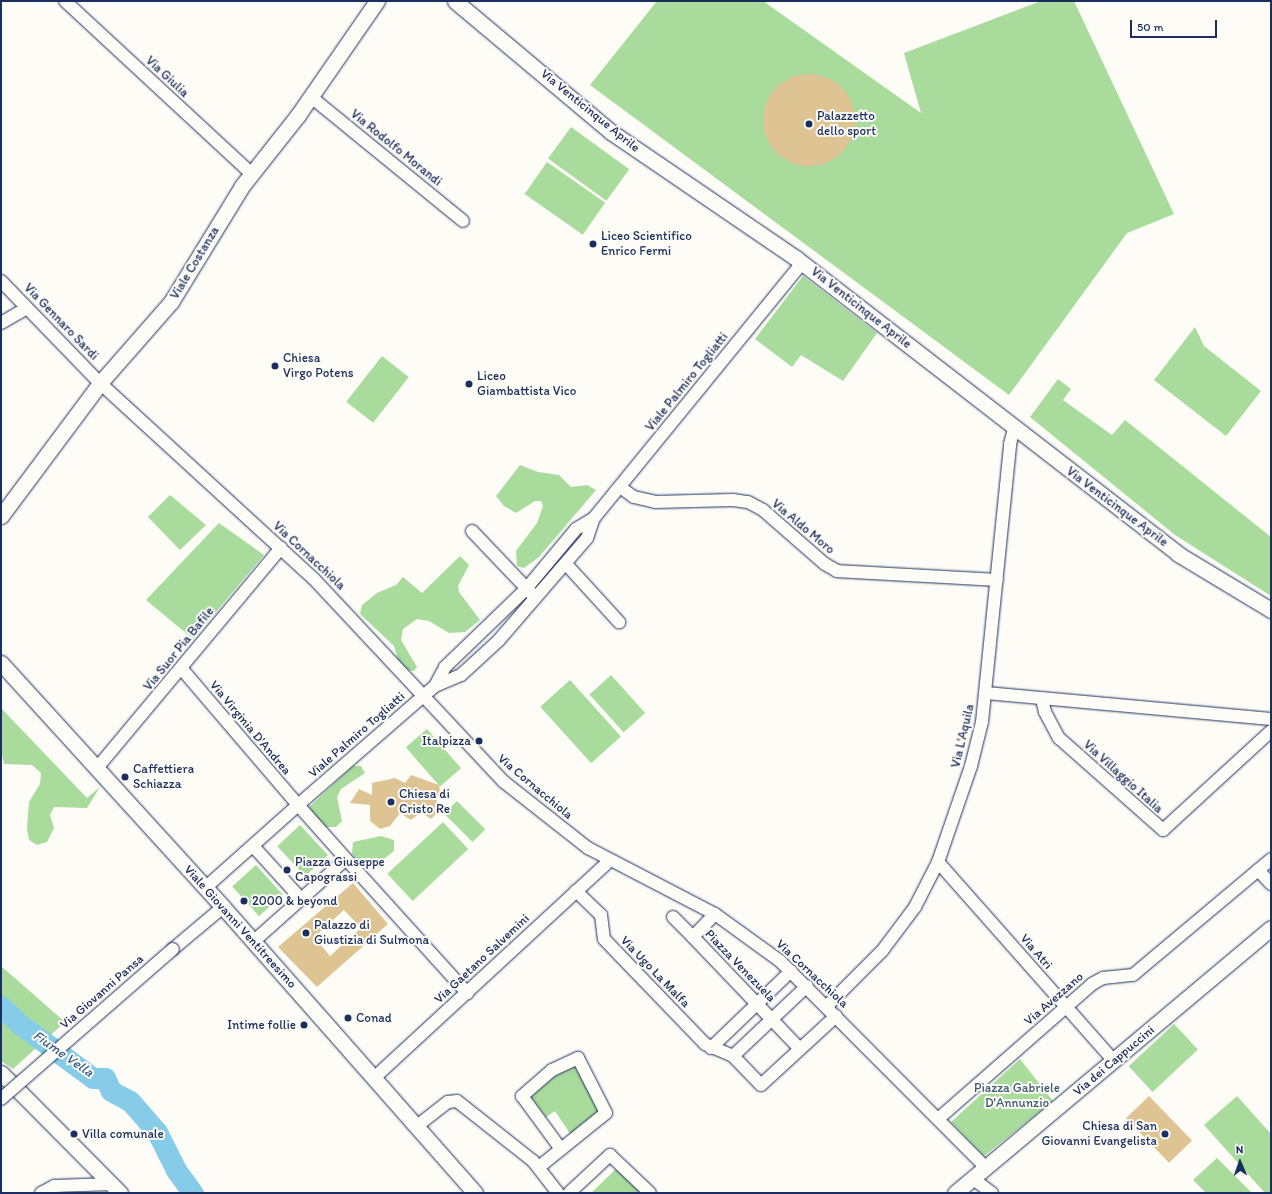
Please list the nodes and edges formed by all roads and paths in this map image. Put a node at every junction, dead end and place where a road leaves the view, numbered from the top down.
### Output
1 (64, 1) edge
2 (377, 1) edge
3 (455, 1) edge
4 (311, 97) junction
5 (251, 174) junction
6 (463, 221) dead end
7 (802, 263) junction
8 (1, 281) edge
9 (27, 308) junction
10 (1, 323) edge
11 (100, 383) junction
12 (1014, 429) junction
13 (620, 486) junction
14 (3, 511) edge
15 (594, 518) junction
16 (472, 531) dead end
17 (281, 548) junction
18 (566, 564) junction
19 (997, 580) junction
20 (526, 589) junction
21 (537, 599) junction
22 (1271, 610) edge
23 (618, 622) dead end
24 (1, 663) edge
25 (181, 668) junction
26 (435, 686) junction
27 (986, 693) junction
28 (423, 696) junction
29 (1042, 699) junction
30 (1271, 719) edge
31 (1271, 731) edge
32 (97, 768) junction
33 (298, 805) junction
34 (253, 846) junction
35 (346, 859) junction
36 (1271, 859) edge
37 (609, 861) junction
38 (938, 862) junction
39 (1258, 870) junction
40 (1271, 884) edge
41 (205, 888) junction
42 (576, 891) junction
43 (301, 899) junction
44 (223, 907) junction
45 (715, 914) junction
46 (673, 917) dead end
47 (1271, 928) edge
48 (693, 937) junction
49 (253, 942) junction
50 (791, 971) junction
51 (807, 986) junction
52 (467, 993) junction
53 (757, 1004) junction
54 (827, 1006) junction
55 (1066, 1007) junction
56 (836, 1016) junction
57 (772, 1019) junction
58 (710, 1048) junction
59 (800, 1049) junction
60 (733, 1056) junction
61 (1114, 1061) junction
62 (1, 1073) edge
63 (374, 1078) junction
64 (1, 1099) edge
65 (938, 1119) junction
66 (417, 1126) junction
67 (561, 1148) junction
68 (539, 1167) junction
69 (985, 1167) junction
70 (972, 1178) junction
71 (116, 1188) edge
72 (41, 1193) edge
73 (475, 1193) edge
74 (558, 1193) edge
75 (569, 1193) edge
76 (650, 1193) edge
77 (956, 1193) edge
78 (992, 1193) edge

1 - 5 street, Via Giulia
2 - 4 street, Viale Costanza
3 - 7 street, Via Venticinque Aprile
4 - 5 street, Viale Costanza
4 - 6 street, Via Rodolfo Morandi
5 - 11 street, Viale Costanza
7 - 12 street, Via Venticinque Aprile
7 - 13 street, Viale Palmiro Togliatti
8 - 9 street, Via Gennaro Sardi
9 - 10 street
9 - 11 street, Via Gennaro Sardi
11 - 14 street, Viale Costanza
11 - 17 street, Via Cornacchiola
12 - 19 street, Via L'Aquila
12 - 22 street, Via Venticinque Aprile
13 - 15 street, Viale Palmiro Togliatti
13 - 19 street, Via Aldo Moro
15 - 18 street, Viale Palmiro Togliatti
15 - 20 street, Viale Palmiro Togliatti
16 - 20 street
17 - 25 street, Via Suor Pia Bafile
17 - 28 street, Via Cornacchiola
18 - 21 street, Viale Palmiro Togliatti
18 - 23 street
19 - 27 street, Via L'Aquila
20 - 21 street
20 - 26 street, Viale Palmiro Togliatti
21 - 26 street, Viale Palmiro Togliatti
24 - 32 street, Viale Giovanni Ventitreesimo
25 - 32 street, Via Suor Pia Bafile
25 - 33 street, Via Virginia D'Andrea
26 - 28 street, Viale Palmiro Togliatti
27 - 29 street
27 - 38 street, Via L'Aquila
28 - 33 street, Viale Palmiro Togliatti
28 - 37 street, Via Cornacchiola
29 - 30 street
29 - 31 street, Via Villaggio Italia
32 - 41 street, Viale Giovanni Ventitreesimo
33 - 34 street
33 - 35 street
34 - 41 street
34 - 43 street
35 - 43 street
35 - 52 street
36 - 39 street, Via Avezzano
37 - 42 street, Via Gaetano Salvemini
37 - 45 street, Via Cornacchiola
38 - 54 street, Via L'Aquila
38 - 55 street, Via Atri
39 - 40 street
39 - 55 street, Via Avezzano
41 - 44 street, Viale Giovanni Ventitreesimo
42 - 52 street, Via Gaetano Salvemini
42 - 58 street, Via Ugo La Malfa
43 - 49 street
44 - 49 street, Viale Giovanni Ventitreesimo
44 - 64 street, Via Giovanni Pansa, bridge
45 - 48 street, Piazza Venezuela
45 - 50 street, Via Cornacchiola
46 - 48 street
47 - 61 street, Via dei Cappuccini
48 - 53 street, Piazza Venezuela
49 - 63 street, Viale Giovanni Ventitreesimo
50 - 51 street, Via Cornacchiola
50 - 53 street
51 - 54 street, Via Cornacchiola
51 - 57 street, Piazza Venezuela
52 - 63 street, Via Gaetano Salvemini
53 - 57 street, Piazza Venezuela
53 - 58 street
54 - 56 street, Via Cornacchiola
55 - 61 street, Via Atri
55 - 65 street, Via Avezzano
56 - 59 street
56 - 65 street, Via Cornacchiola
57 - 59 street, Piazza Venezuela
57 - 60 street, Piazza Venezuela
58 - 60 street, Via Ugo La Malfa
59 - 60 street
61 - 69 street, Via dei Cappuccini
62 - 71 street
63 - 66 street, Viale Giovanni Ventitreesimo
65 - 69 street, Via Cornacchiola
66 - 68 street
66 - 73 street, Viale Giovanni Ventitreesimo
67 - 67 street
67 - 68 street
68 - 74 street
69 - 70 street, Via dei Cappuccini
70 - 77 street, Via dei Cappuccini
70 - 78 street
71 - 72 street
75 - 76 street

